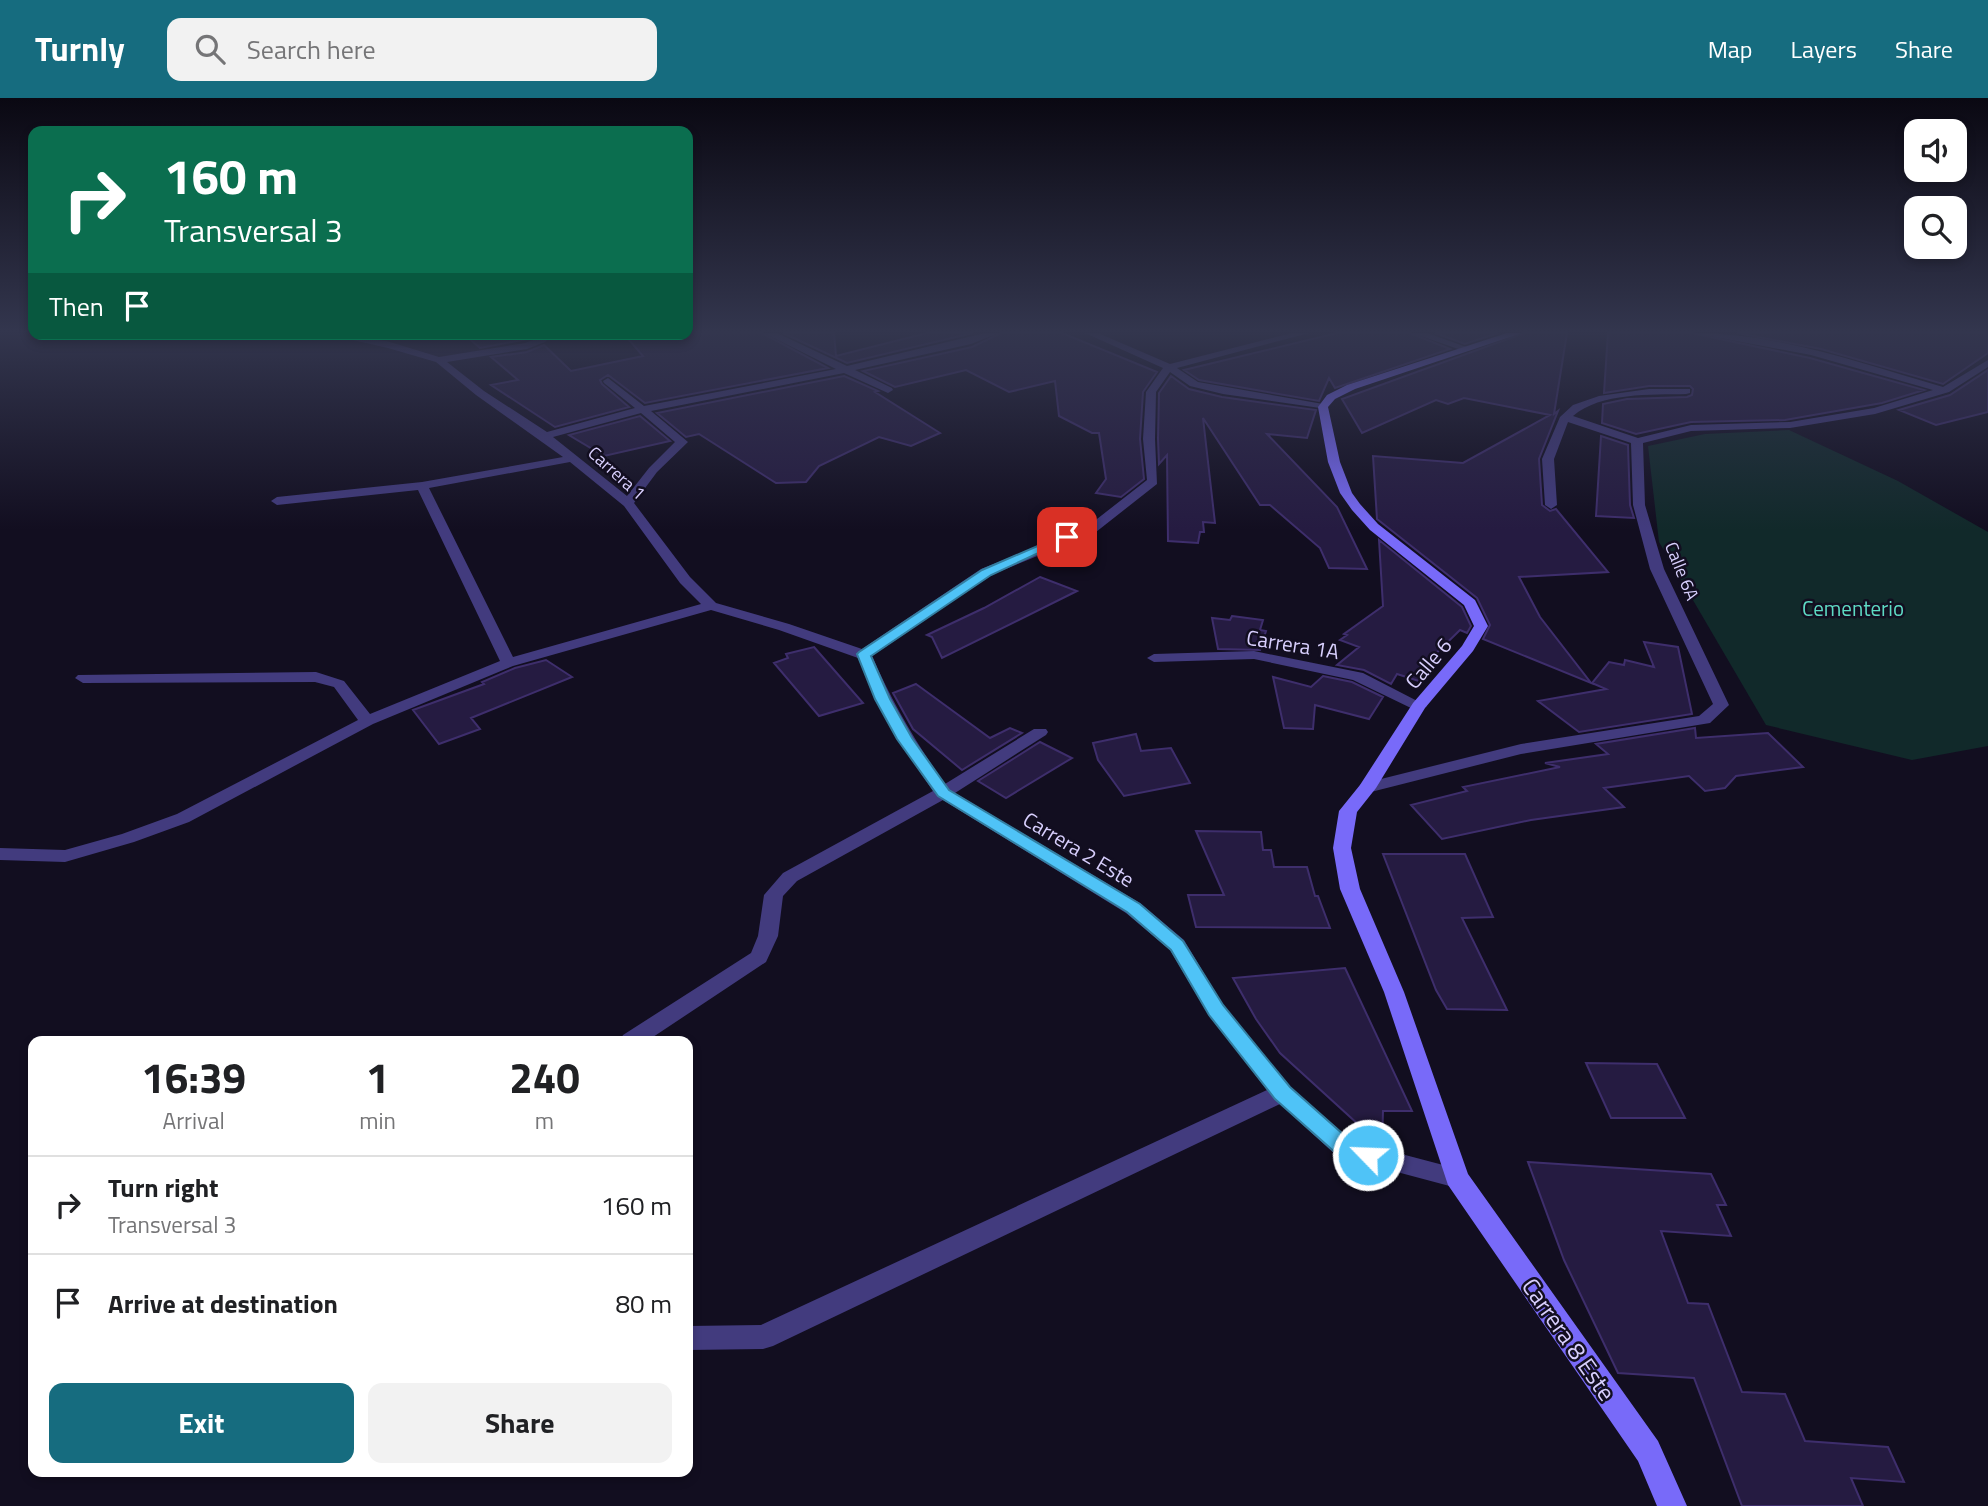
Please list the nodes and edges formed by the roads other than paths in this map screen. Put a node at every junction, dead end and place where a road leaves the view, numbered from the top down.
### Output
1 (489, 399) edge
2 (631, 399) edge
3 (697, 399) edge
4 (1151, 399) edge
5 (1271, 399) edge
6 (1330, 399) edge
7 (1601, 399) edge
8 (1916, 399) edge
9 (1323, 407) junction
10 (644, 409) junction
11 (1565, 418) junction
12 (545, 436) junction
13 (1637, 441) junction
14 (574, 458) junction
15 (422, 486) junction
16 (277, 501) dead end
17 (628, 503) junction
18 (1551, 505) dead end
19 (711, 606) junction
20 (864, 654) junction
21 (1154, 658) dead end
22 (508, 663) junction
23 (83, 678) dead end
24 (1419, 706) junction
25 (367, 721) junction
26 (1040, 732) dead end
27 (1367, 788) junction
28 (943, 793) junction
29 (0, 854) edge
30 (639, 1036) edge
31 (1282, 1093) junction
32 (1457, 1178) junction
33 (693, 1338) edge
34 (1672, 1506) edge

1 - 12 street, Carrera 1
2 - 10 street
3 - 10 street
4 - 20 street
5 - 9 street
6 - 9 main road
7 - 11 street
8 - 13 street
9 - 24 main road, Calle 6
10 - 12 street
10 - 17 street
11 - 13 street
11 - 18 street
12 - 14 street, Carrera 1
13 - 27 street, Calle 6A
14 - 15 street
14 - 17 street, Carrera 1
15 - 16 street
15 - 22 street
17 - 19 street, Carrera 1
19 - 20 street, Carrera 1
19 - 22 street
20 - 28 street, Carrera 2 Este
21 - 24 street, Carrera 1A
22 - 25 street
23 - 25 street
24 - 27 main road, Calle 6
25 - 29 street
26 - 28 street
27 - 32 main road, Calle 6
28 - 30 street
28 - 31 street, Carrera 2 Este
31 - 32 street, Carrera 2 Este
31 - 33 street
32 - 34 main road, Carrera 8 Este

